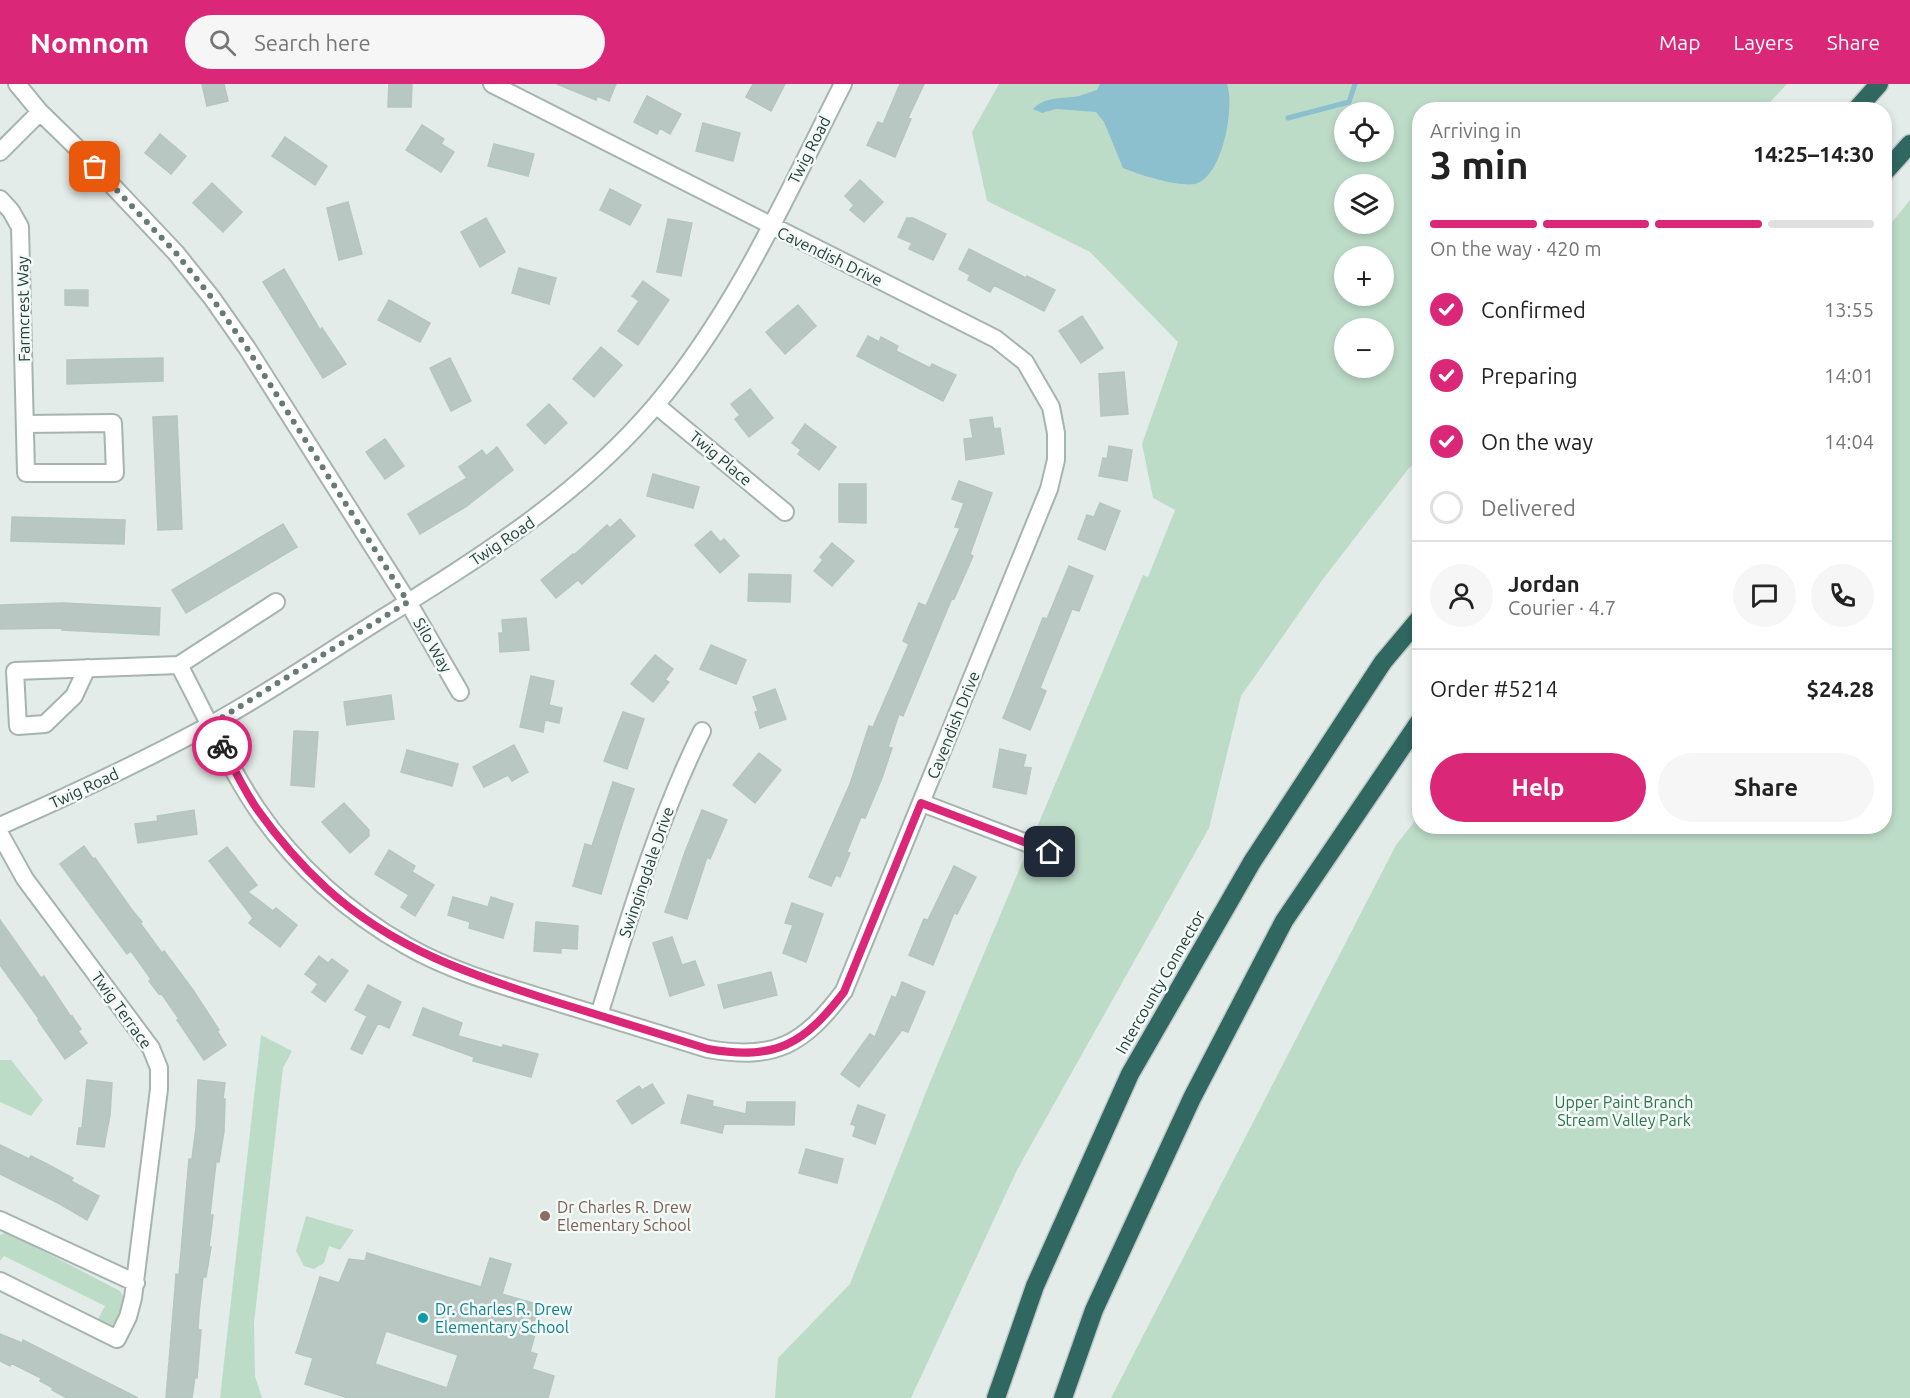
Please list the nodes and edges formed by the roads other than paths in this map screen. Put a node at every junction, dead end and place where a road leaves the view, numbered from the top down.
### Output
1 (17, 84) edge
2 (492, 84) edge
3 (843, 84) edge
4 (1879, 84) edge
5 (1863, 102) edge
6 (40, 112) junction
7 (1910, 144) edge
8 (0, 152) edge
9 (1892, 164) edge
10 (0, 199) edge
11 (770, 226) junction
12 (656, 405) junction
13 (25, 424) junction
14 (785, 512) dead end
15 (408, 602) junction
16 (276, 603) dead end
17 (1412, 627) edge
18 (179, 665) junction
19 (87, 668) junction
20 (460, 692) dead end
21 (210, 725) junction
22 (702, 731) dead end
23 (1412, 732) edge
24 (921, 803) junction
25 (0, 826) edge
26 (0, 834) edge
27 (1050, 852) dead end
28 (599, 1016) junction
29 (0, 1220) edge
30 (0, 1281) edge
31 (136, 1283) junction
32 (996, 1398) edge
33 (1063, 1398) edge

1 - 6 street, Silo Way
2 - 11 street, Cavendish Drive
3 - 11 street, Twig Road
4 - 5 highway
6 - 8 street
6 - 15 street, Silo Way
7 - 9 highway
10 - 13 street, Farmcrest Way
11 - 12 street, Twig Road
11 - 24 street, Cavendish Drive
12 - 14 street, Twig Place
12 - 15 street, Twig Road
13 - 13 street, Farmcrest Way
15 - 20 street, Silo Way
15 - 21 street, Twig Road
16 - 18 street
17 - 32 highway, Intercounty Connector
18 - 19 street
18 - 21 street, Cavendish Drive
19 - 19 street
21 - 25 street, Twig Road
21 - 28 street, Cavendish Drive
22 - 28 street, Swingingdale Drive
23 - 33 highway
24 - 27 street
24 - 28 street, Cavendish Drive
26 - 31 street, Twig Terrace
29 - 31 street
30 - 31 street, Twig Terrace

